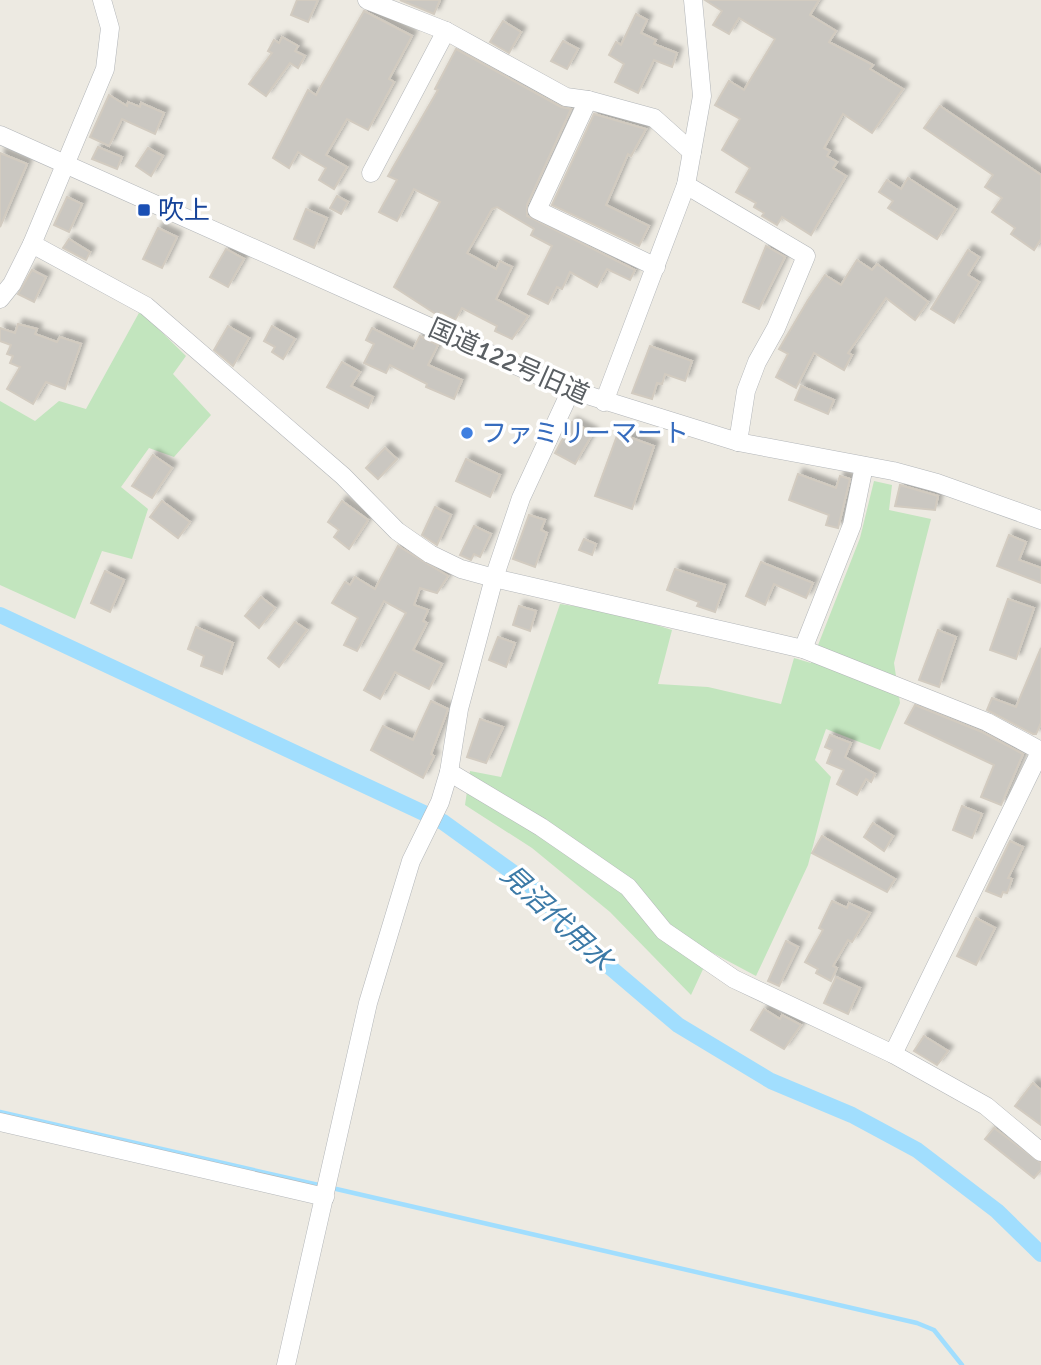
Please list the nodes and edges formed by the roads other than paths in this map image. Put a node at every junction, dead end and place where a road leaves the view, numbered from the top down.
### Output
1 (102, 0) edge
2 (368, 0) edge
3 (693, 0) edge
4 (446, 31) junction
5 (588, 100) junction
6 (0, 135) edge
7 (692, 152) junction
8 (66, 164) junction
9 (371, 173) dead end
10 (686, 184) junction
11 (32, 244) junction
12 (656, 267) junction
13 (0, 299) edge
14 (571, 390) junction
15 (604, 402) junction
16 (738, 442) junction
17 (864, 466) junction
18 (1041, 520) edge
19 (494, 578) junction
20 (803, 649) junction
21 (1041, 751) edge
22 (449, 772) junction
23 (893, 1054) junction
24 (0, 1122) edge
25 (1041, 1152) edge
26 (325, 1197) junction
27 (286, 1365) edge

1 - 8 street
2 - 4 street
3 - 7 street
4 - 5 street
4 - 9 street
5 - 7 street
5 - 12 street
6 - 8 street, 国道122号旧道
7 - 10 street
8 - 11 street
8 - 14 street, 国道122号旧道
10 - 12 street
10 - 16 street
11 - 13 street
11 - 19 street
12 - 15 street
14 - 15 street, 国道122号旧道
14 - 19 street
15 - 16 street, 国道122号旧道
16 - 17 street, 国道122号旧道
17 - 18 street, 国道122号旧道
17 - 20 street
19 - 20 street
19 - 22 street
20 - 21 street
21 - 23 street
22 - 23 street
22 - 26 street
23 - 25 street
24 - 26 street
26 - 27 street

